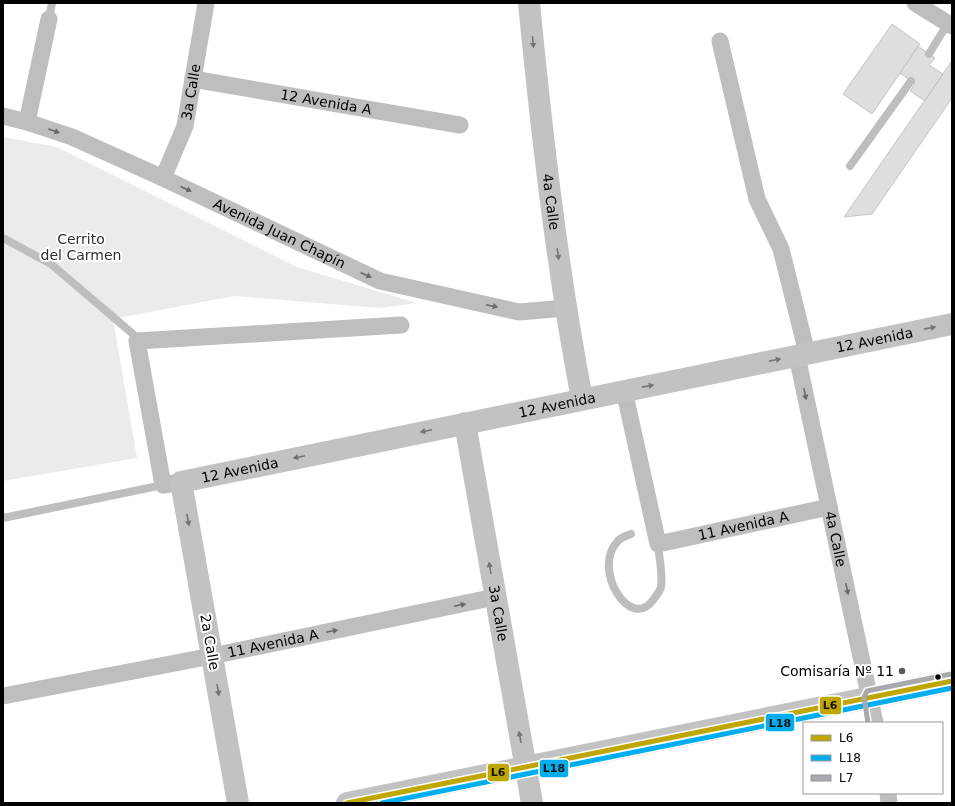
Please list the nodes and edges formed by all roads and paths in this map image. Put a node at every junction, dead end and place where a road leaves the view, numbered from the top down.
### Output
1 (206, 3) edge
2 (529, 3) edge
3 (915, 3) edge
4 (50, 11) edge
5 (945, 17) edge
6 (720, 41) dead end
7 (929, 54) dead end
8 (193, 79) junction
9 (911, 81) dead end
10 (3, 116) edge
11 (27, 122) junction
12 (460, 125) dead end
13 (850, 166) dead end
14 (163, 178) junction
15 (3, 238) edge
16 (566, 308) junction
17 (952, 324) edge
18 (401, 325) dead end
19 (137, 342) junction
20 (802, 354) junction
21 (624, 390) junction
22 (582, 399) junction
23 (464, 422) junction
24 (172, 484) junction
25 (829, 507) junction
26 (3, 518) edge
27 (631, 534) dead end
28 (658, 544) junction
29 (495, 597) junction
30 (212, 656) junction
31 (952, 681) edge
32 (3, 696) edge
33 (871, 697) junction
34 (875, 722) edge
35 (525, 767) junction
36 (238, 803) edge
37 (347, 803) edge
38 (532, 803) edge

1 - 8 street, 3a Calle
2 -> 16 street, 4a Calle
3 - 5 street
4 - 11 street
5 - 7 lane
6 - 20 street, 4a Calle
8 - 12 street, 12 Avenida A
8 - 14 street, 3a Calle
9 - 13 lane
10 - 11 street, Avenida Juan Chapín
11 -> 14 street, Avenida Juan Chapín
14 -> 16 street, Avenida Juan Chapín
15 - 19 lane
16 - 22 street, 4a Calle
20 -> 17 street, 12 Avenida
18 - 19 street
19 - 24 street, 2a Calle
21 -> 20 street, 12 Avenida
20 -> 25 street, 4a Calle
21 - 22 street, 12 Avenida
21 - 28 street
22 - 23 street, 12 Avenida
23 -> 24 street, 12 Avenida
29 -> 23 street, 3a Calle
24 - 26 lane
24 -> 30 street, 2a Calle
25 - 28 street, 11 Avenida A
25 -> 33 street, 4a Calle
27 - 28 lane
30 -> 29 street, 11 Avenida A
35 -> 29 street, 3a Calle
30 - 32 street, 11 Avenida A
30 -> 36 street, 2a Calle
31 - 33 street
33 - 34 street, 4a Calle
33 - 35 street
35 - 37 street
35 - 38 street, 3a Calle

